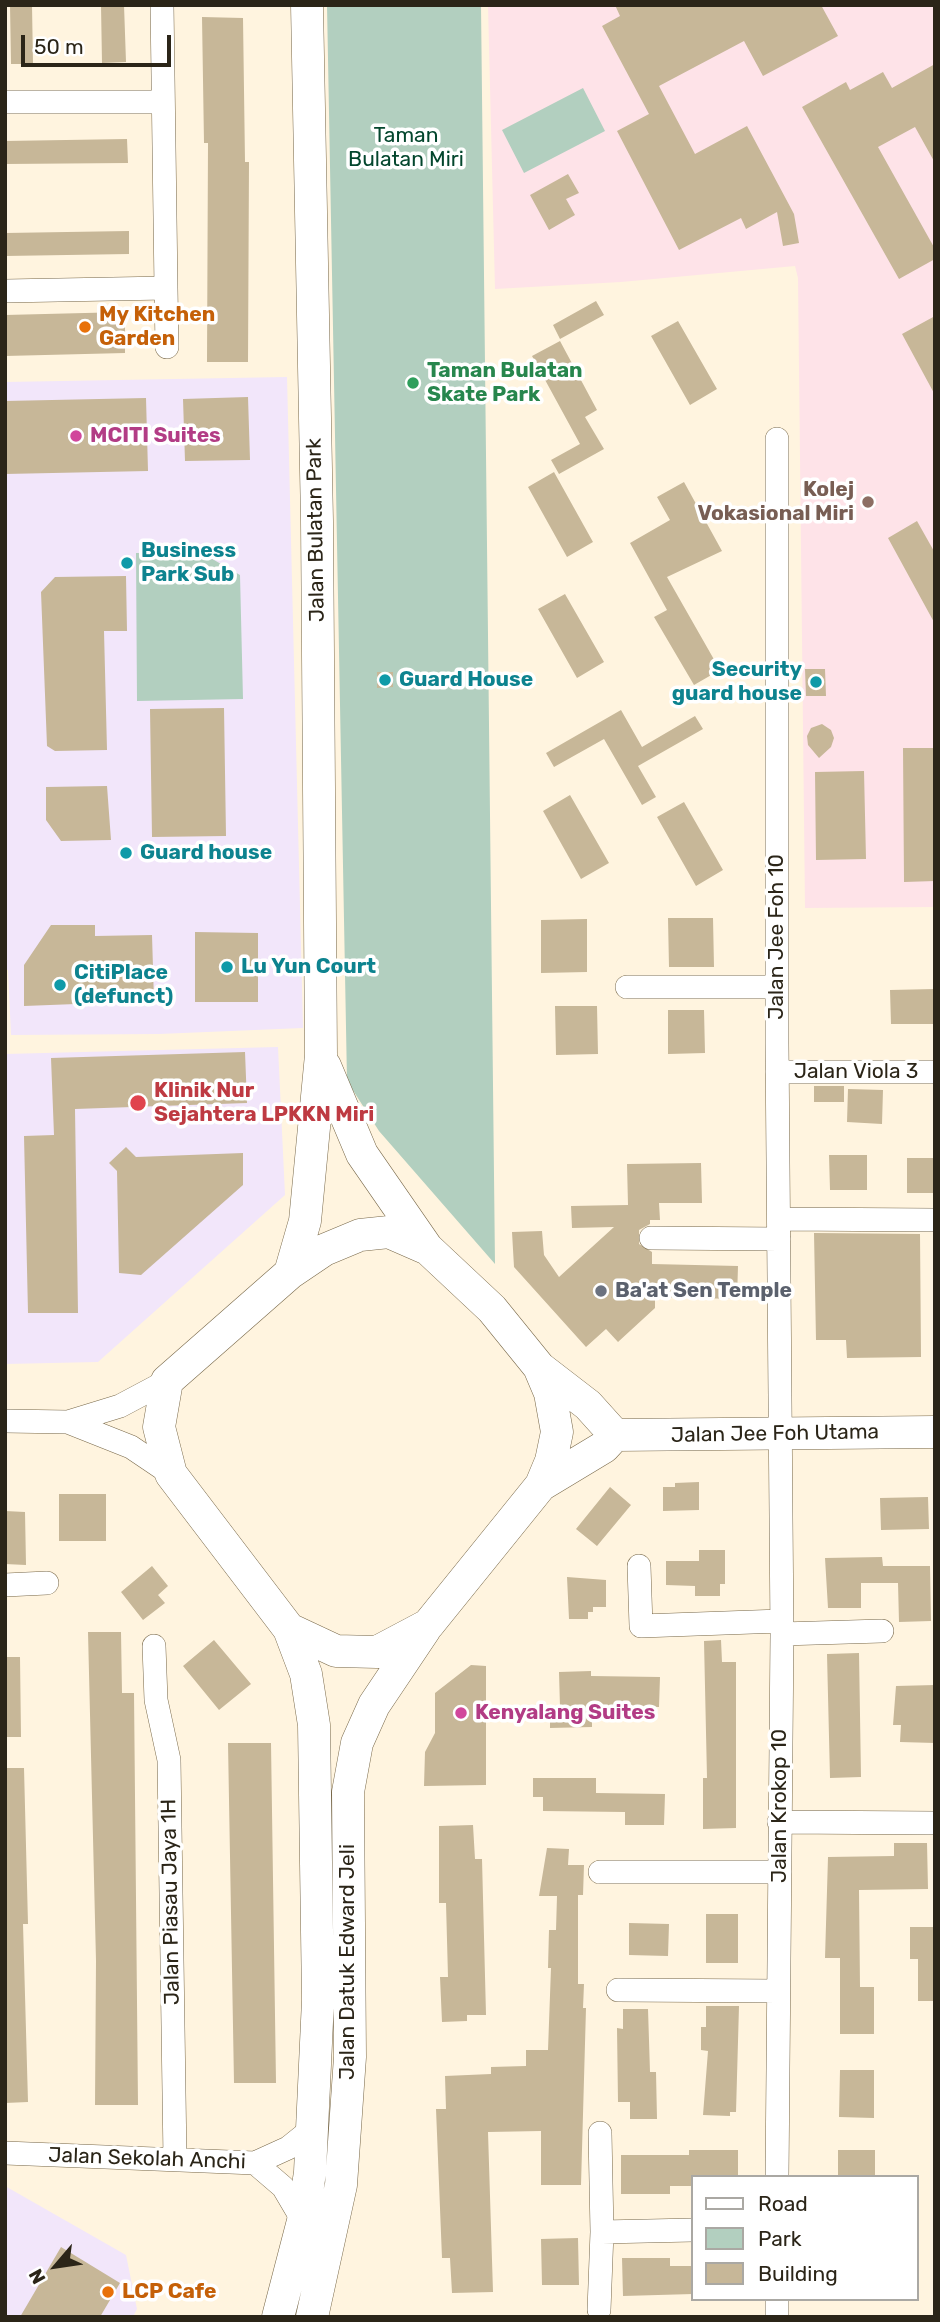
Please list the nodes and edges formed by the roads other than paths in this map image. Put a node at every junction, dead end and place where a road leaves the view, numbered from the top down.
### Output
1 (162, 5) edge
2 (307, 5) edge
3 (5, 102) edge
4 (162, 102) junction
5 (166, 288) junction
6 (5, 291) edge
7 (167, 347) dead end
8 (777, 439) dead end
9 (626, 987) dead end
10 (776, 987) junction
11 (321, 1055) junction
12 (778, 1072) junction
13 (935, 1072) edge
14 (935, 1220) edge
15 (779, 1229) junction
16 (651, 1238) dead end
17 (428, 1249) junction
18 (289, 1273) junction
19 (539, 1367) junction
20 (167, 1381) junction
21 (5, 1421) edge
22 (68, 1422) junction
23 (935, 1432) edge
24 (615, 1435) junction
25 (779, 1435) junction
26 (171, 1475) junction
27 (541, 1486) junction
28 (639, 1566) dead end
29 (47, 1583) dead end
30 (5, 1585) edge
31 (428, 1625) junction
32 (781, 1628) junction
33 (289, 1629) junction
34 (883, 1631) dead end
35 (154, 1646) dead end
36 (779, 1822) junction
37 (935, 1823) edge
38 (600, 1872) dead end
39 (780, 1872) junction
40 (618, 1990) dead end
41 (778, 1992) junction
42 (314, 2127) junction
43 (600, 2133) dead end
44 (5, 2153) edge
45 (175, 2159) junction
46 (255, 2163) junction
47 (776, 2175) edge
48 (303, 2221) junction
49 (692, 2230) edge
50 (602, 2232) junction
51 (599, 2310) dead end
52 (278, 2317) edge
53 (312, 2317) edge

1 - 4 street
2 - 11 street, Jalan Bulatan Park
3 - 4 street
4 - 5 street
5 - 6 street
5 - 7 street
8 - 10 street, Jalan Jee Foh 10
9 - 10 street
10 - 12 street, Jalan Jee Foh 10
11 - 17 street
11 - 18 street
12 - 13 street, Jalan Viola 3
12 - 15 street, Jalan Jee Foh 10
14 - 15 street
15 - 16 street
15 - 25 street, Jalan Jee Foh 10
17 - 18 street
17 - 19 street
18 - 20 street
19 - 24 street
19 - 27 street
20 - 22 street
20 - 26 street
21 - 22 street
22 - 26 street
23 - 25 street, Jalan Jee Foh Utama
24 - 25 street, Jalan Jee Foh Utama
24 - 27 street
25 - 32 street, Jalan Krokop 10
26 - 33 street
27 - 31 street, Jalan Datuk Edward Jeli
28 - 32 street
29 - 30 street
31 - 33 street
31 - 53 street, Jalan Datuk Edward Jeli
32 - 34 street
32 - 36 street, Jalan Krokop 10
33 - 42 street, Jalan Datuk Edward Jeli
35 - 45 street, Jalan Piasau Jaya 1H
36 - 37 street
36 - 39 street, Jalan Krokop 10
38 - 39 street
39 - 41 street, Jalan Krokop 10
40 - 41 street
41 - 47 street, Jalan Krokop 10
42 - 46 street
42 - 48 street, Jalan Datuk Edward Jeli
43 - 50 street
44 - 45 street, Jalan Sekolah Anchi
45 - 46 street, Jalan Sekolah Anchi
46 - 48 street, Jalan Sekolah Anchi
48 - 52 street, Jalan Datuk Edward Jeli
49 - 50 street
50 - 51 street

